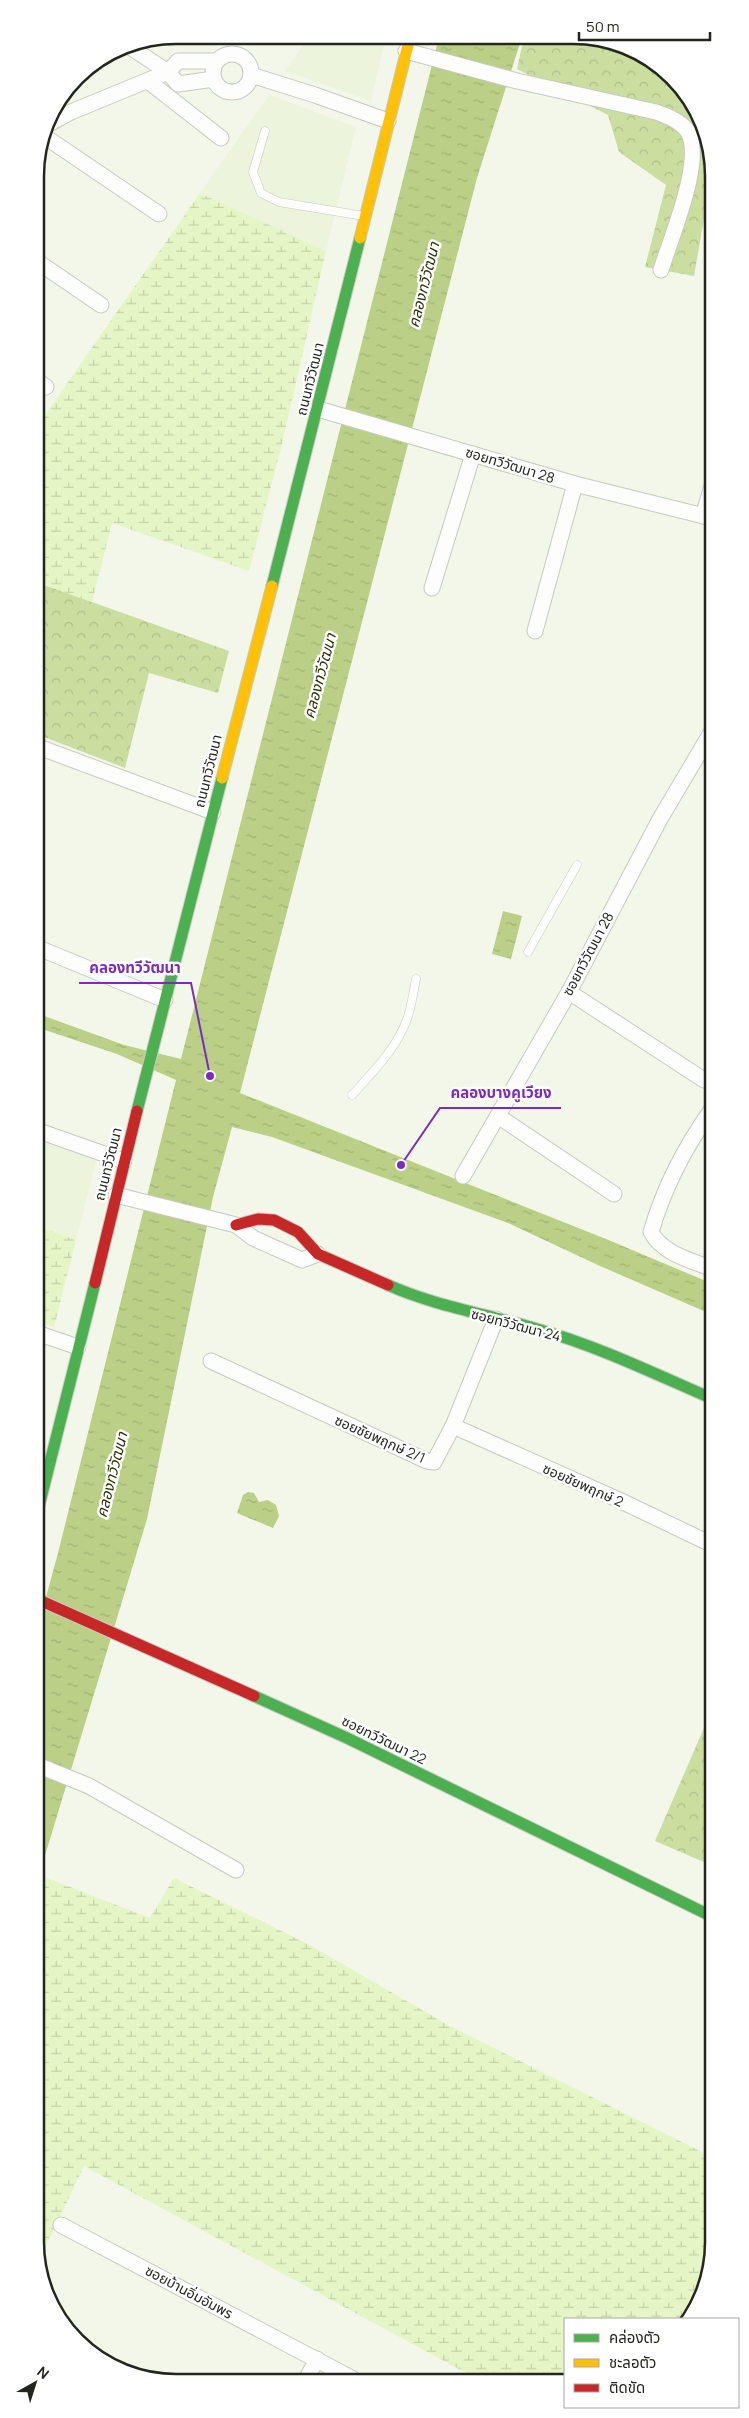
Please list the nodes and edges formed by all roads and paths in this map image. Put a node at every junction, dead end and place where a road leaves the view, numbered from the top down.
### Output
1 (408, 44) edge
2 (135, 50) edge
3 (217, 61) junction
4 (168, 72) junction
5 (251, 75) junction
6 (214, 79) junction
7 (148, 81) junction
8 (56, 120) edge
9 (388, 122) junction
10 (265, 131) dead end
11 (221, 138) dead end
12 (49, 139) edge
13 (159, 214) dead end
14 (364, 216) junction
15 (44, 266) edge
16 (661, 270) dead end
17 (100, 305) dead end
18 (318, 409) junction
19 (473, 454) junction
20 (575, 484) junction
21 (705, 516) edge
22 (432, 588) dead end
23 (535, 631) dead end
24 (705, 743) edge
25 (44, 749) edge
26 (213, 812) junction
27 (577, 865) dead end
28 (44, 950) edge
29 (528, 952) dead end
30 (416, 978) dead end
31 (568, 992) junction
32 (165, 1000) junction
33 (704, 1080) dead end
34 (352, 1095) dead end
35 (498, 1116) junction
36 (705, 1129) edge
37 (44, 1133) edge
38 (124, 1161) junction
39 (463, 1176) dead end
40 (614, 1194) dead end
41 (116, 1195) junction
42 (236, 1225) junction
43 (318, 1254) junction
44 (705, 1266) edge
45 (496, 1319) junction
46 (44, 1335) edge
47 (78, 1347) junction
48 (211, 1361) dead end
49 (705, 1396) edge
50 (453, 1426) junction
51 (44, 1485) edge
52 (705, 1541) edge
53 (44, 1601) edge
54 (44, 1768) edge
55 (236, 1870) dead end
56 (705, 1913) edge
57 (61, 2225) dead end
58 (316, 2359) junction
59 (309, 2374) edge
60 (344, 2374) edge

1 - 9 main road, ถนนทวีวัฒนา
1 - 16 street
2 - 4 street
3 - 4 street
3 - 5 street
3 - 6 street
4 - 6 street
4 - 7 street
5 - 6 street
5 - 9 street
7 - 8 street
7 - 11 street
9 - 14 main road, ถนนทวีวัฒนา
10 - 14 lane
12 - 13 street
14 - 18 main road, ถนนทวีวัฒนา
15 - 17 street
18 - 19 street, ซอยทวีวัฒนา 28
18 - 26 main road, ถนนทวีวัฒนา
19 - 20 street, ซอยทวีวัฒนา 28
19 - 22 street
20 - 21 street, ซอยทวีวัฒนา 28
20 - 23 street
24 - 31 street, ซอยทวีวัฒนา 28
25 - 26 street
26 - 32 main road, ถนนทวีวัฒนา
27 - 29 lane
28 - 32 street
30 - 34 lane
31 - 33 street
31 - 35 street, ซอยทวีวัฒนา 28
32 - 38 main road, ถนนทวีวัฒนา
35 - 39 street, ซอยทวีวัฒนา 28
35 - 40 street
36 - 44 street
37 - 38 street
38 - 41 main road, ถนนทวีวัฒนา
41 - 42 street
41 - 47 main road, ถนนทวีวัฒนา
42 - 43 street
42 - 43 main road, ซอยทวีวัฒนา 24
43 - 45 main road, ซอยทวีวัฒนา 24
45 - 49 main road, ซอยทวีวัฒนา 24
45 - 50 street, ซอยชัยพฤกษ์ 2/1
46 - 47 street
47 - 51 main road, ถนนทวีวัฒนา
48 - 50 street, ซอยชัยพฤกษ์ 2/1
50 - 52 street, ซอยชัยพฤกษ์ 2
53 - 56 main road, ซอยทวีวัฒนา 22
54 - 55 street
57 - 58 street, ซอยบ้านอิ่มอัมพร
58 - 59 street
58 - 60 street, ซอยบ้านอิ่มอัมพร

